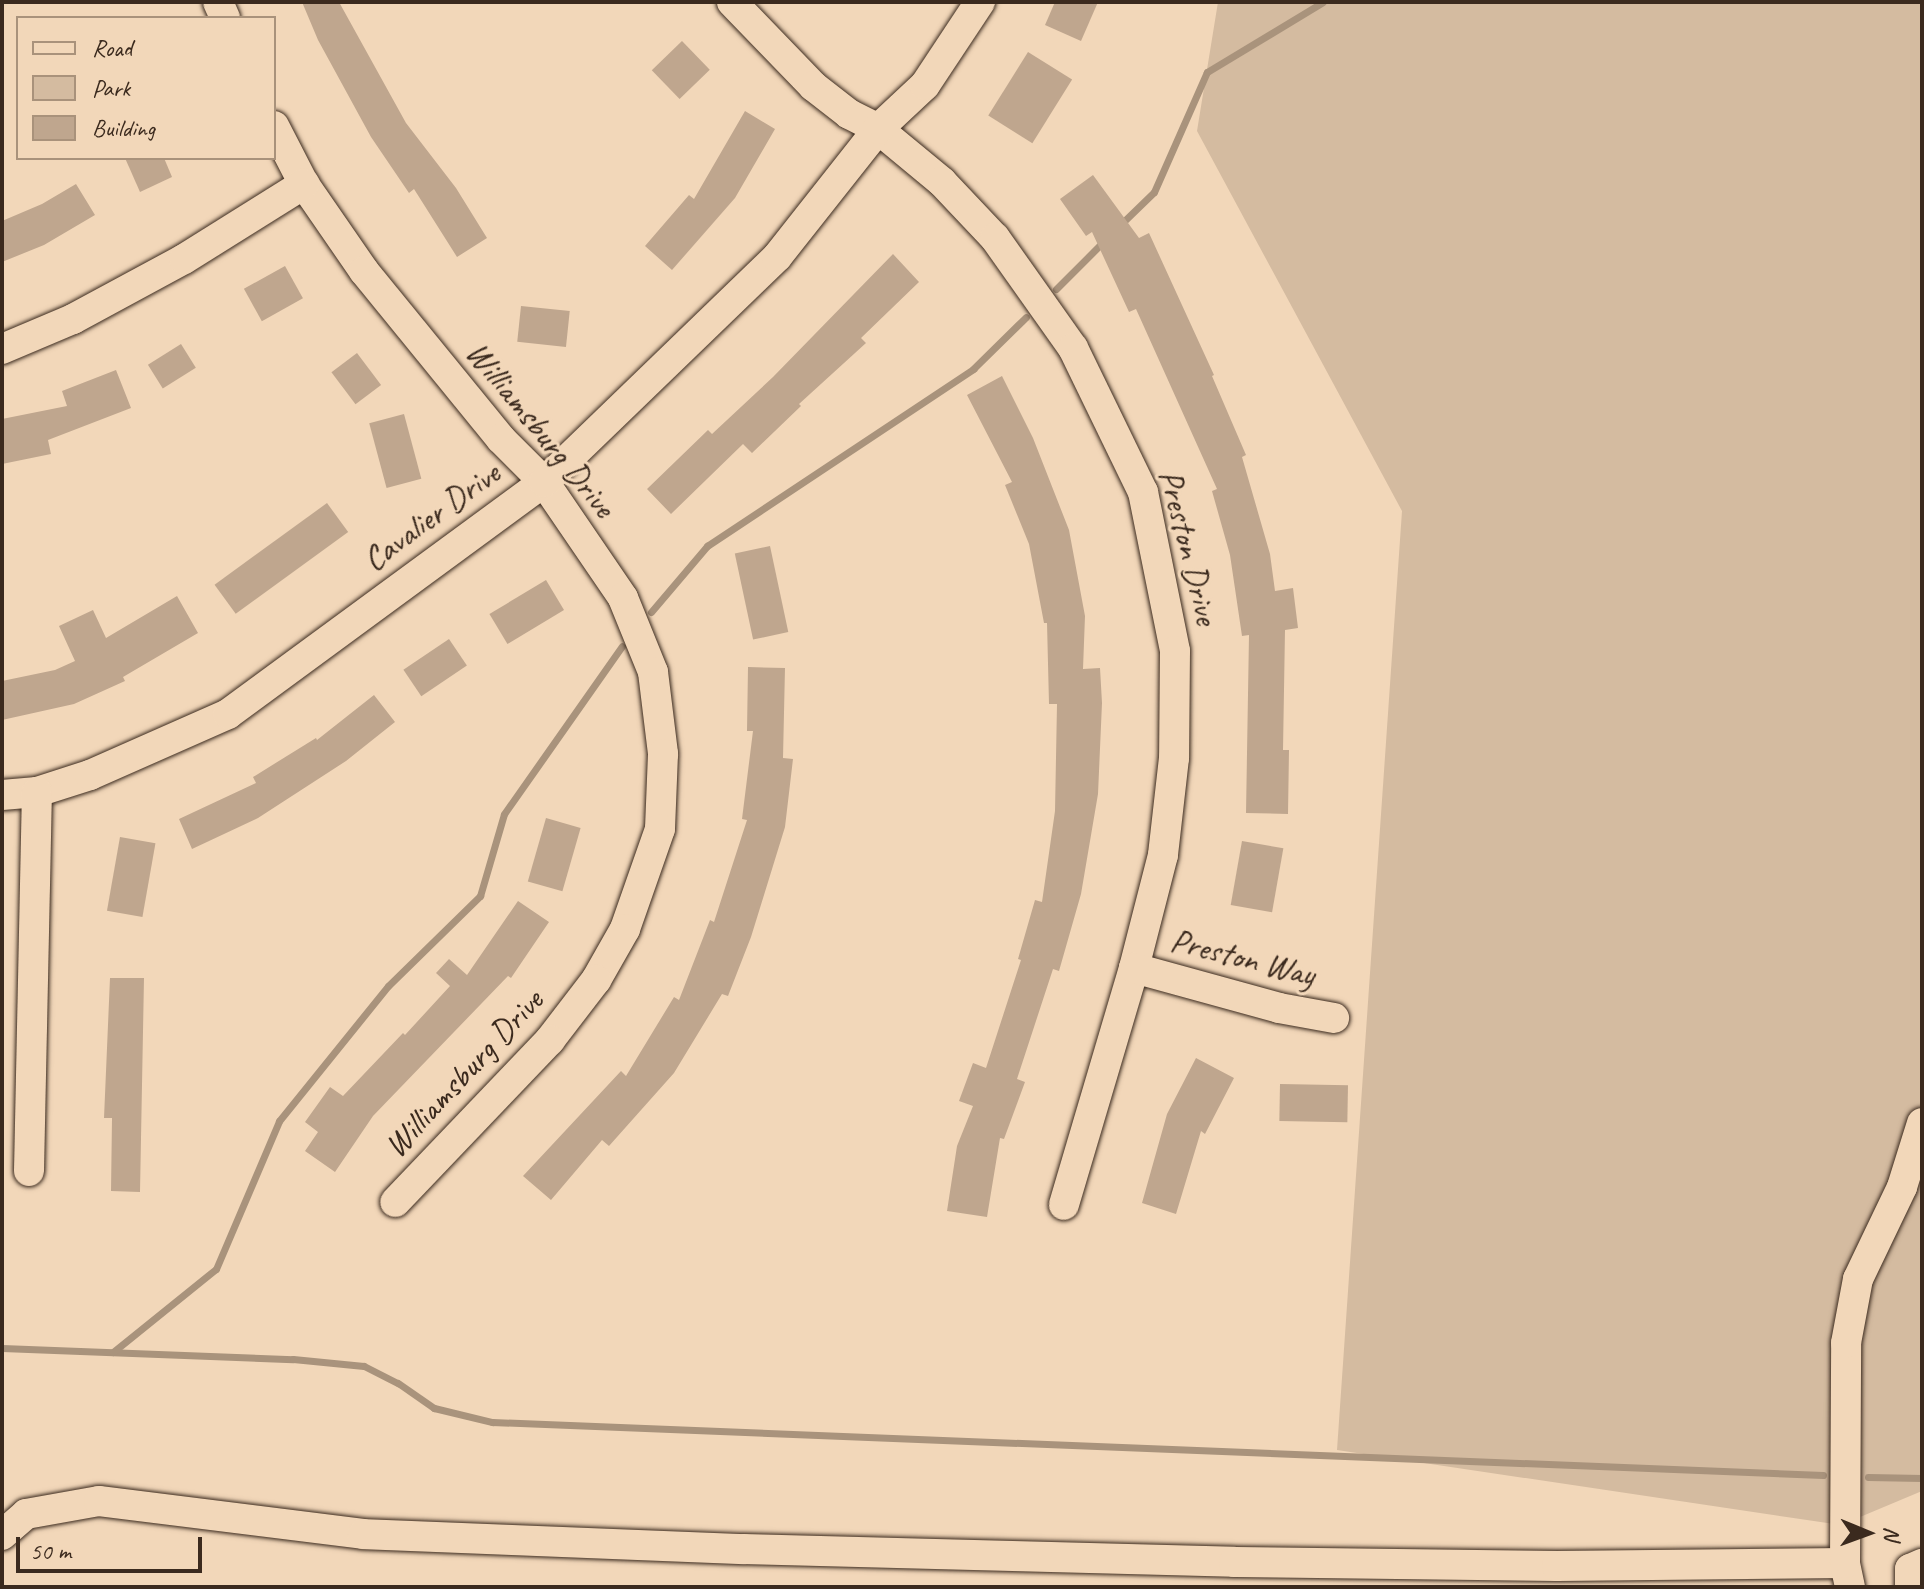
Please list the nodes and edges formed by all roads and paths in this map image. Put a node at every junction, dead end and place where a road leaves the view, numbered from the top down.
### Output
1 (732, 2) edge
2 (980, 2) edge
3 (878, 129) junction
4 (276, 130) edge
5 (304, 184) junction
6 (2, 349) edge
7 (544, 482) junction
8 (37, 792) junction
9 (2, 795) edge
10 (1134, 968) junction
11 (1334, 1018) dead end
12 (1922, 1123) edge
13 (29, 1171) dead end
14 (395, 1202) dead end
15 (1064, 1205) dead end
16 (2, 1535) edge
17 (1922, 1564) edge
18 (1847, 1575) edge
19 (1415, 1576) edge
20 (1495, 1576) edge
21 (1664, 1576) edge
22 (1910, 1587) edge

1 - 3 street, Preston Drive
2 - 3 street, Cavalier Drive
3 - 7 street, Cavalier Drive
3 - 10 street, Preston Drive
4 - 5 street, Williamsburg Drive
5 - 6 street
5 - 7 street, Williamsburg Drive
7 - 8 street, Cavalier Drive
7 - 14 street, Williamsburg Drive
8 - 9 street, Cavalier Drive
8 - 13 street
10 - 11 street, Preston Way
10 - 15 street, Preston Drive
12 - 18 street
16 - 19 street
17 - 22 street
18 - 21 street
19 - 20 street
20 - 21 street

